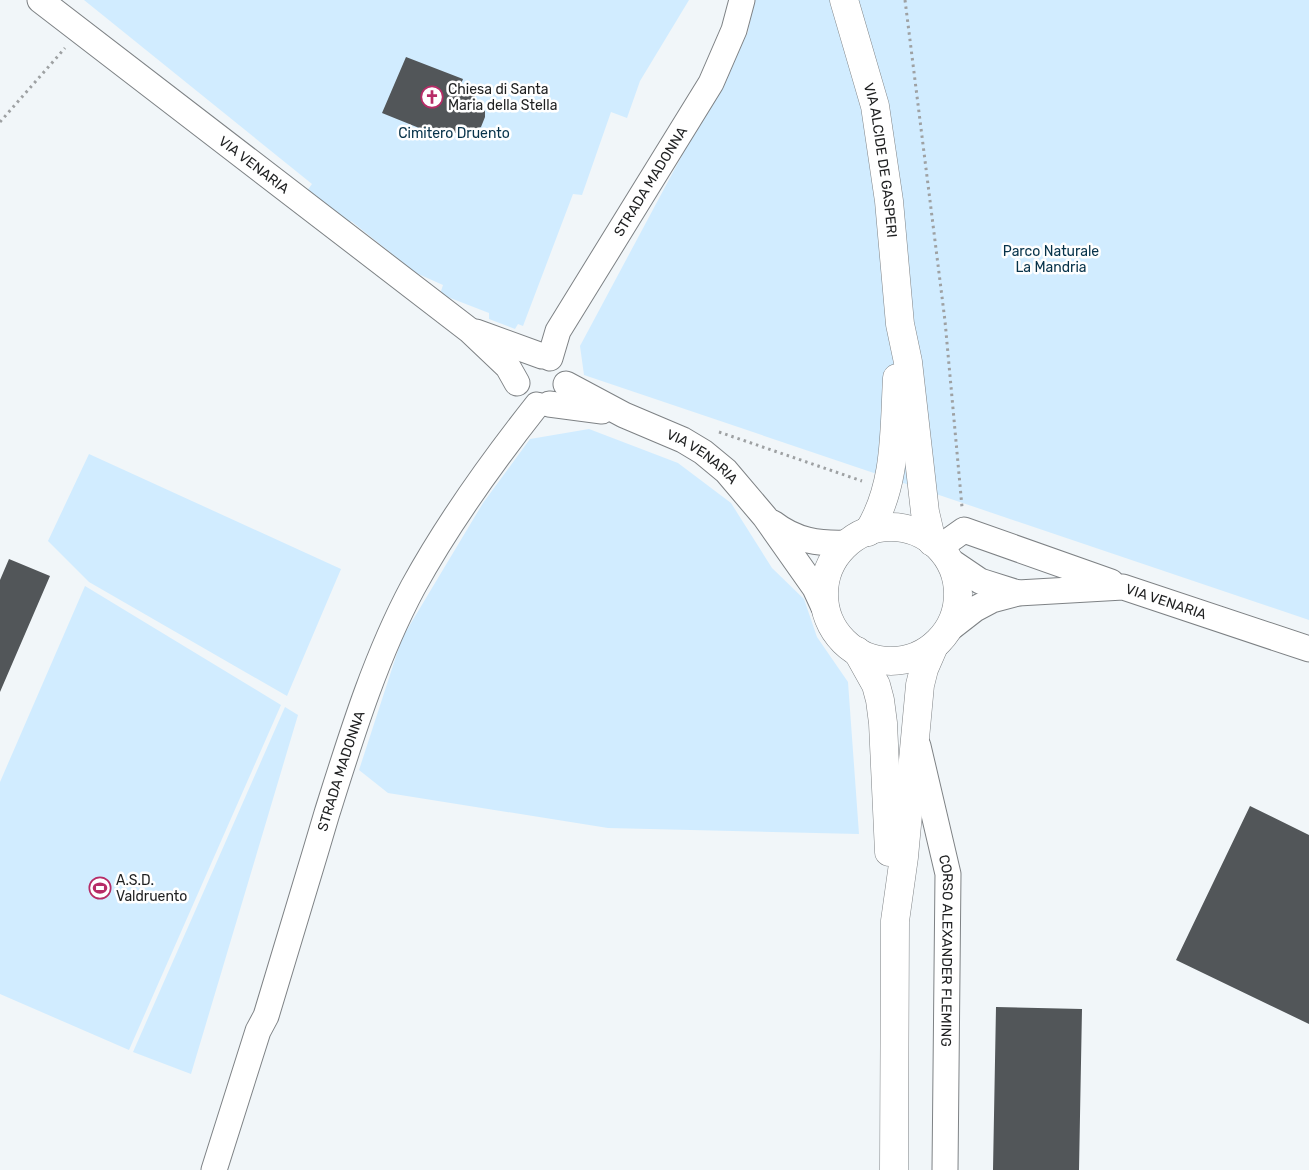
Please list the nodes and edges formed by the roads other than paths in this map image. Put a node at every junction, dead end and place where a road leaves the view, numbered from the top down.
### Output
1 (40, 0) edge
2 (742, 0) edge
3 (844, 0) edge
4 (900, 324) junction
5 (470, 330) junction
6 (546, 357) junction
7 (517, 382) junction
8 (566, 384) junction
9 (543, 405) junction
10 (624, 415) junction
11 (765, 517) junction
12 (858, 537) junction
13 (940, 550) junction
14 (1122, 586) junction
15 (1018, 593) junction
16 (827, 614) junction
17 (941, 638) junction
18 (1309, 649) edge
19 (858, 651) junction
20 (914, 734) junction
21 (895, 921) junction
22 (214, 1170) edge
23 (894, 1170) edge
24 (945, 1170) edge

1 - 5 street, VIA VENARIA
2 - 6 street, STRADA MADONNA
3 - 4 street, VIA ALCIDE DE GASPERI
4 - 12 street, VIA ALCIDE DE GASPERI
4 - 13 street, VIA ALCIDE DE GASPERI
5 - 6 street, VIA VENARIA
5 - 7 street, VIA VENARIA
6 - 7 street
6 - 8 street
7 - 9 street
8 - 9 street
8 - 10 street, VIA VENARIA
9 - 10 street, VIA VENARIA
9 - 22 street, STRADA MADONNA
10 - 11 street, VIA VENARIA
11 - 12 street, VIA VENARIA
11 - 16 street, VIA VENARIA
12 - 13 street
12 - 16 street
13 - 14 street
13 - 15 street, VIA VENARIA
13 - 17 street
14 - 15 street, VIA VENARIA
14 - 18 street, VIA VENARIA
15 - 17 street, VIA VENARIA
16 - 19 street
17 - 19 street
17 - 20 street, CORSO ALEXANDER FLEMING
19 - 21 street, CORSO ALEXANDER FLEMING
20 - 21 street, CORSO ALEXANDER FLEMING
20 - 24 street, CORSO ALEXANDER FLEMING
21 - 23 street, CORSO ALEXANDER FLEMING

